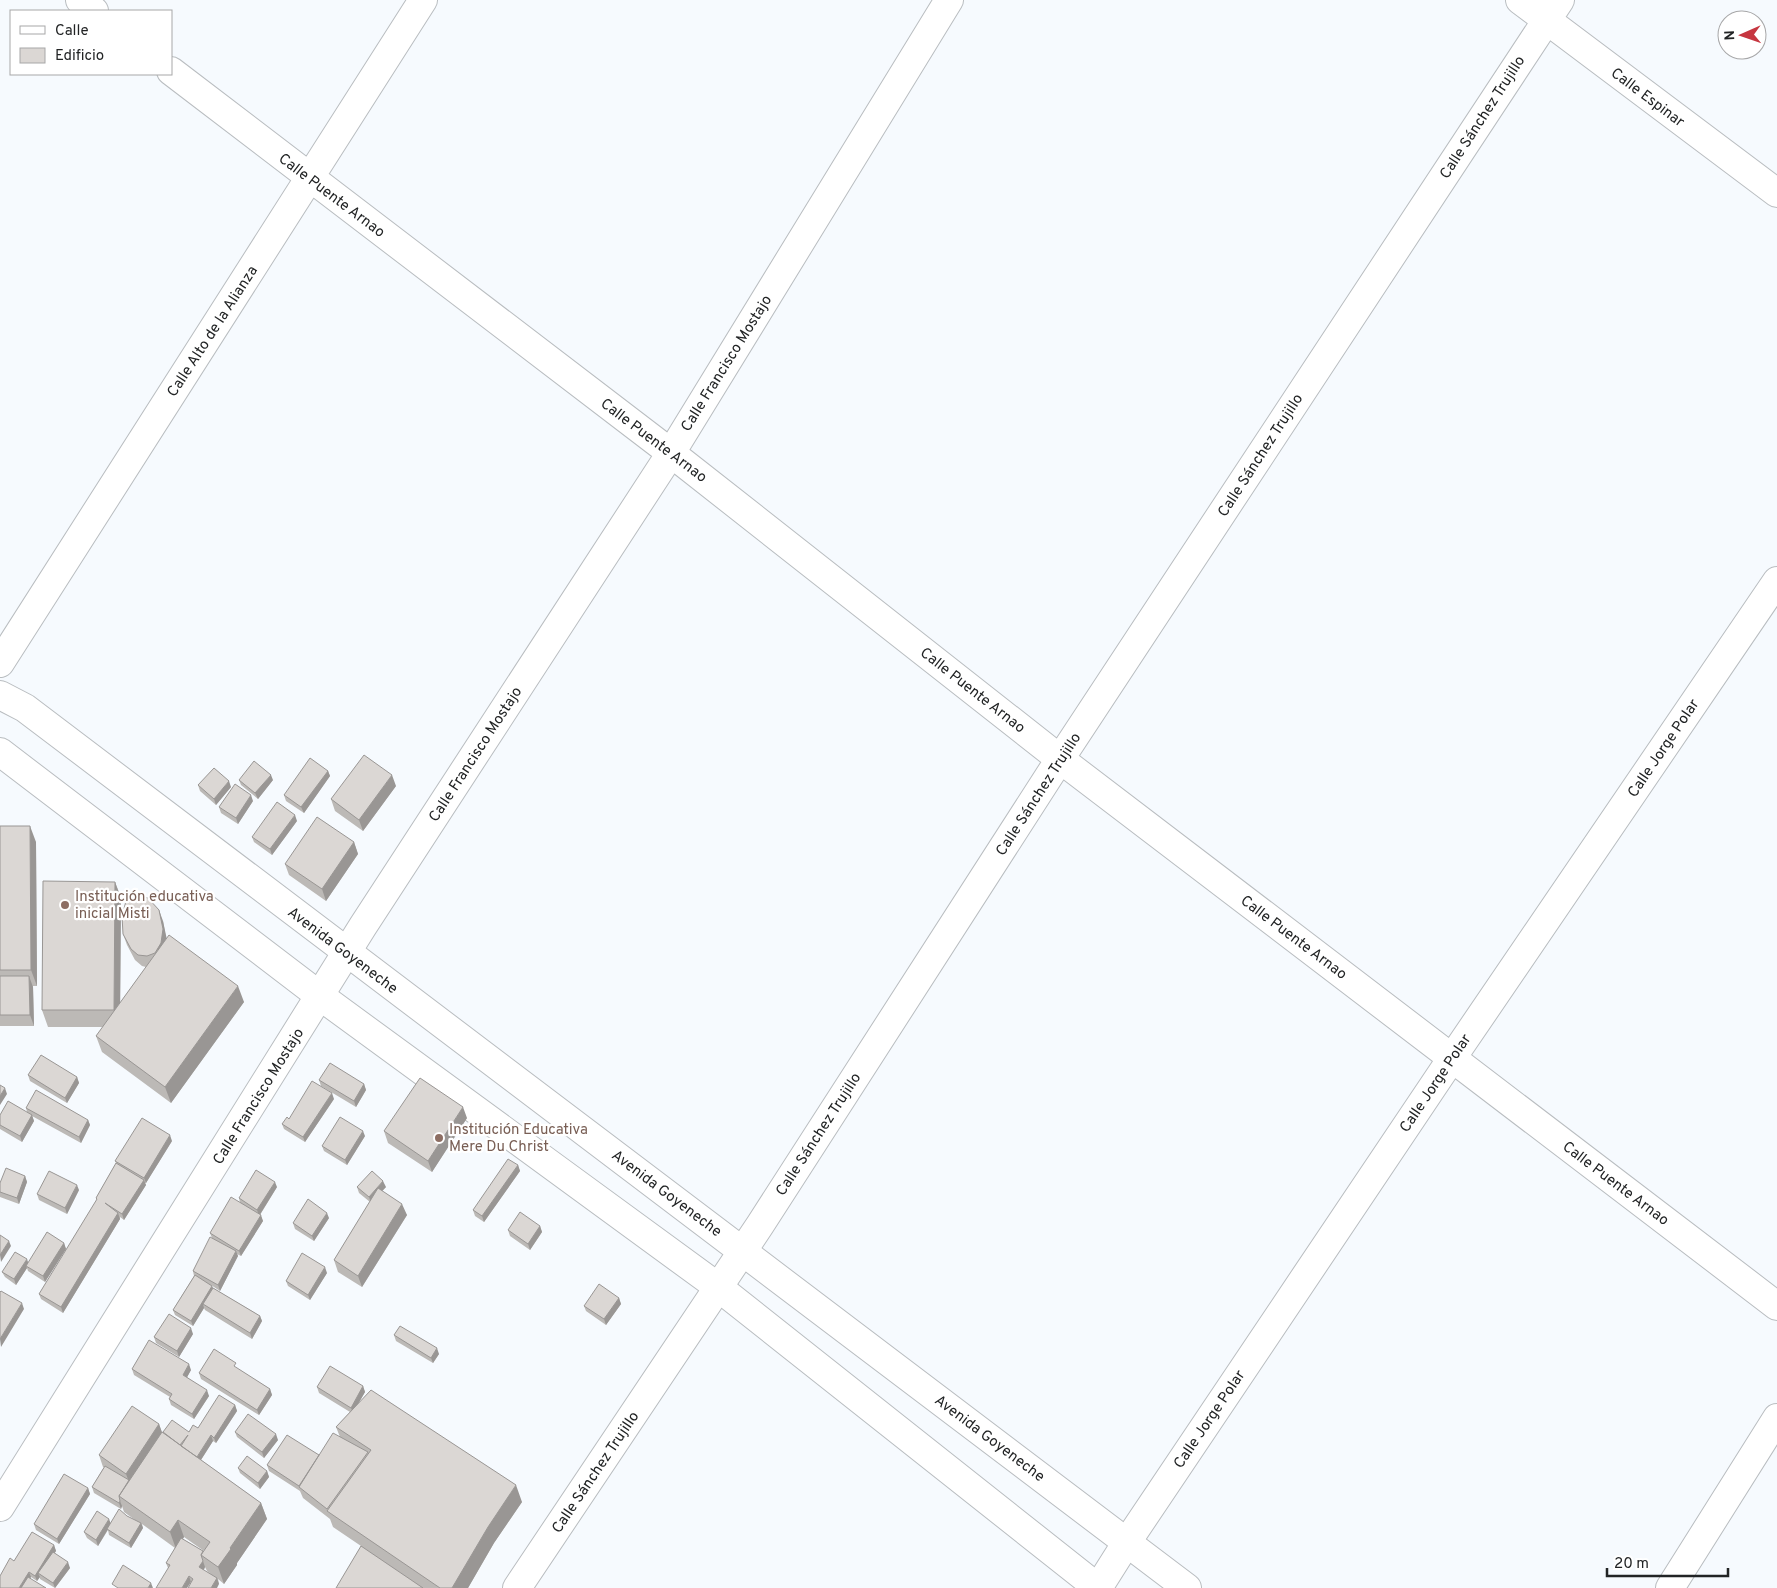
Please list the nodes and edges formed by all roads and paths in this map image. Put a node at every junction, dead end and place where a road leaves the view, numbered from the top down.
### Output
1 (80, 0) edge
2 (423, 0) edge
3 (949, 0) edge
4 (1520, 0) edge
5 (93, 10) edge
6 (1553, 10) edge
7 (172, 72) edge
8 (310, 178) junction
9 (1777, 193) edge
10 (671, 452) junction
11 (1777, 581) edge
12 (0, 662) edge
13 (0, 695) edge
14 (0, 752) edge
15 (1060, 759) junction
16 (346, 953) junction
17 (320, 996) junction
18 (1452, 1058) junction
19 (743, 1250) junction
20 (718, 1288) junction
21 (1777, 1306) edge
22 (1777, 1418) edge
23 (0, 1507) edge
24 (1127, 1542) junction
25 (517, 1588) edge
26 (1098, 1588) edge
27 (1187, 1588) edge
28 (1670, 1588) edge

1 - 5 street
2 - 8 street, Calle Alto de la Alianza
3 - 10 street, Calle Francisco Mostajo
4 - 6 street, Calle Espinar
6 - 9 street, Calle Espinar
6 - 15 street, Calle Sánchez Trujillo
7 - 8 street, Calle Puente Arnao
8 - 10 street, Calle Puente Arnao
8 - 12 street, Calle Alto de la Alianza
10 - 15 street, Calle Puente Arnao
10 - 16 street, Calle Francisco Mostajo
11 - 18 street, Calle Jorge Polar
13 - 16 street, Avenida Goyeneche
14 - 17 street
15 - 18 street, Calle Puente Arnao
15 - 19 street, Calle Sánchez Trujillo
16 - 17 street, Calle Francisco Mostajo
16 - 19 street, Avenida Goyeneche
17 - 20 street
17 - 23 street, Calle Francisco Mostajo
18 - 21 street, Calle Puente Arnao
18 - 24 street, Calle Jorge Polar
19 - 20 street, Calle Sánchez Trujillo
19 - 24 street, Avenida Goyeneche
20 - 25 street, Calle Sánchez Trujillo
20 - 26 street
22 - 28 street
24 - 26 street, Calle Jorge Polar
24 - 27 street, Avenida Goyeneche

